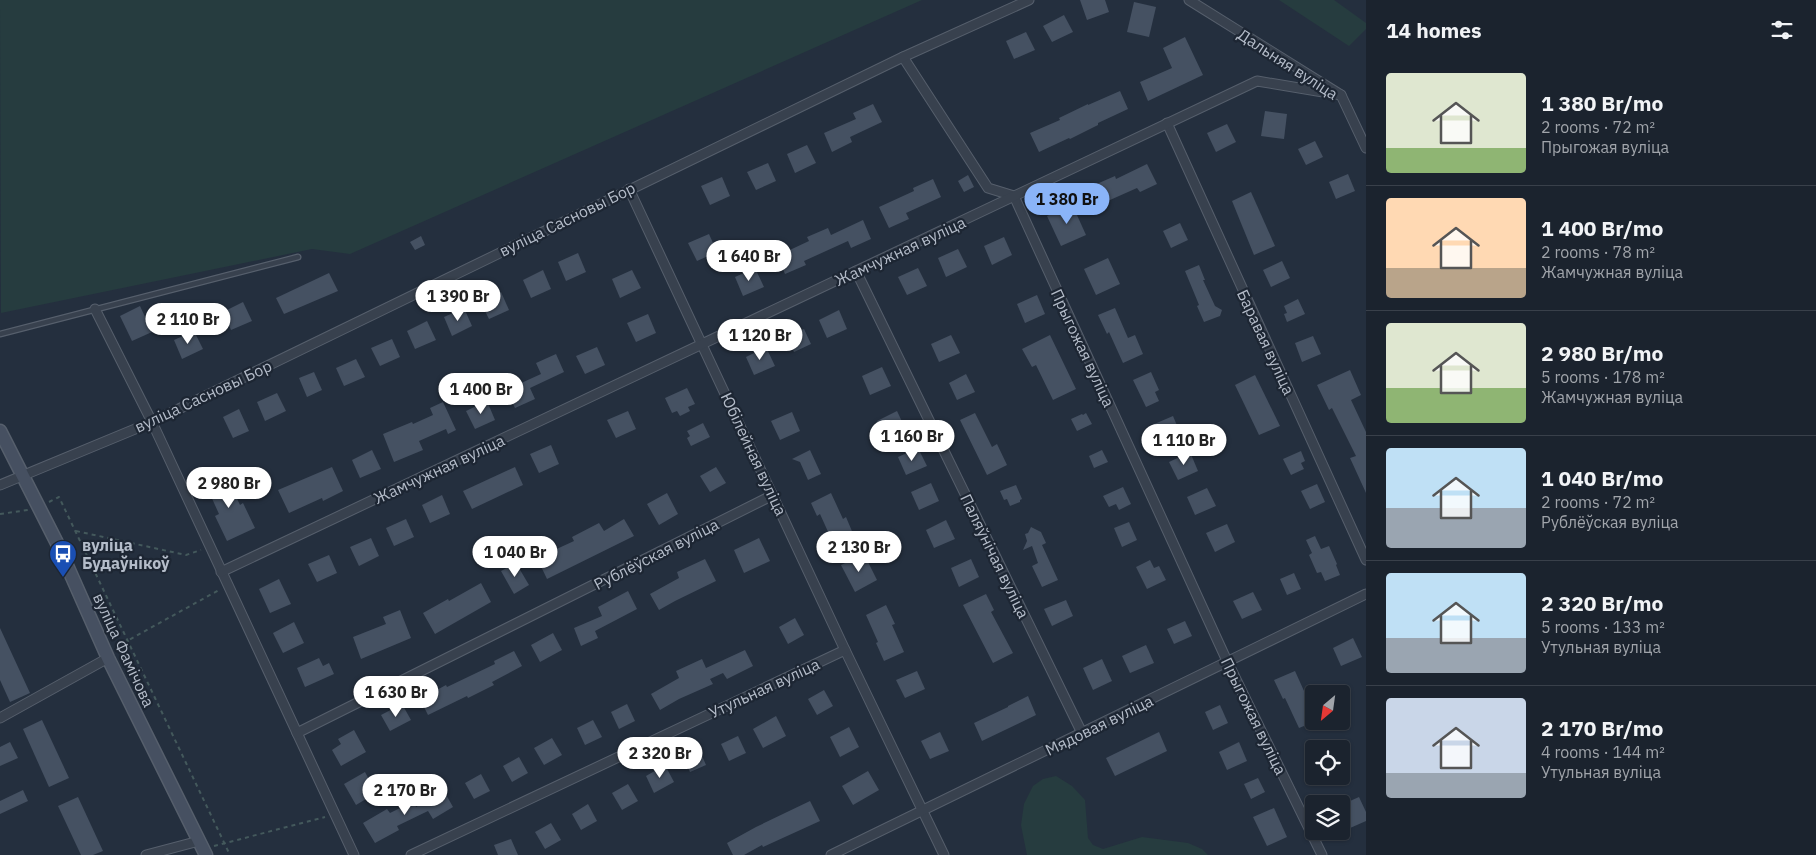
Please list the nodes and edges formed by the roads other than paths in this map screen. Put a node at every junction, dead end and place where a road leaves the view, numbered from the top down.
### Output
1 (1029, 0) edge
2 (1189, 0) edge
3 (903, 57) junction
4 (1340, 95) junction
5 (1167, 124) junction
6 (1366, 148) edge
7 (629, 189) junction
8 (1014, 196) junction
9 (298, 257) dead end
10 (856, 272) junction
11 (95, 309) junction
12 (0, 334) edge
13 (703, 345) junction
14 (152, 422) junction
15 (0, 431) edge
16 (22, 475) junction
17 (0, 485) edge
18 (773, 495) junction
19 (1366, 560) edge
20 (221, 572) junction
21 (1366, 594) edge
22 (845, 650) junction
23 (108, 658) junction
24 (1226, 661) junction
25 (0, 718) edge
26 (297, 733) junction
27 (1082, 733) junction
28 (924, 811) junction
29 (199, 841) junction
30 (146, 855) edge
31 (206, 855) edge
32 (354, 855) edge
33 (411, 855) edge
34 (831, 855) edge
35 (944, 855) edge
36 (1322, 855) edge

1 - 3 street, вуліца Сасновы Бор
2 - 4 street, Дальняя вуліца
3 - 7 street, вуліца Сасновы Бор
3 - 8 street
4 - 5 street, Жамчужная вуліца
4 - 6 street, Дальняя вуліца
5 - 8 street, Жамчужная вуліца
5 - 19 street, Баравая вуліца
7 - 13 street, Юбілейная вуліца
7 - 14 street, вуліца Сасновы Бор
8 - 10 street, Жамчужная вуліца
8 - 24 street, Прыгожая вуліца
9 - 11 lane
10 - 13 street, Жамчужная вуліца
10 - 27 street, Паляўнічая вуліца
11 - 12 lane
11 - 14 street
13 - 18 street, Юбілейная вуліца
13 - 20 street, Жамчужная вуліца
14 - 16 street, вуліца Сасновы Бор
14 - 20 street
15 - 16 main road, вуліца Фамічова
16 - 17 street
16 - 23 main road, вуліца Фамічова
18 - 22 street, Юбілейная вуліца
18 - 26 street, Рублёўская вуліца
20 - 26 street
21 - 24 street, Мядовая вуліца
22 - 28 street, Юбілейная вуліца
22 - 33 street, Утульная вуліца
23 - 25 street
23 - 29 main road, вуліца Фамічова
24 - 27 street, Мядовая вуліца
24 - 36 street, Прыгожая вуліца
26 - 32 street
27 - 28 street, Мядовая вуліца
28 - 34 street, Мядовая вуліца
28 - 35 street, Юбілейная вуліца
29 - 30 street
29 - 31 main road, вуліца Фамічова

